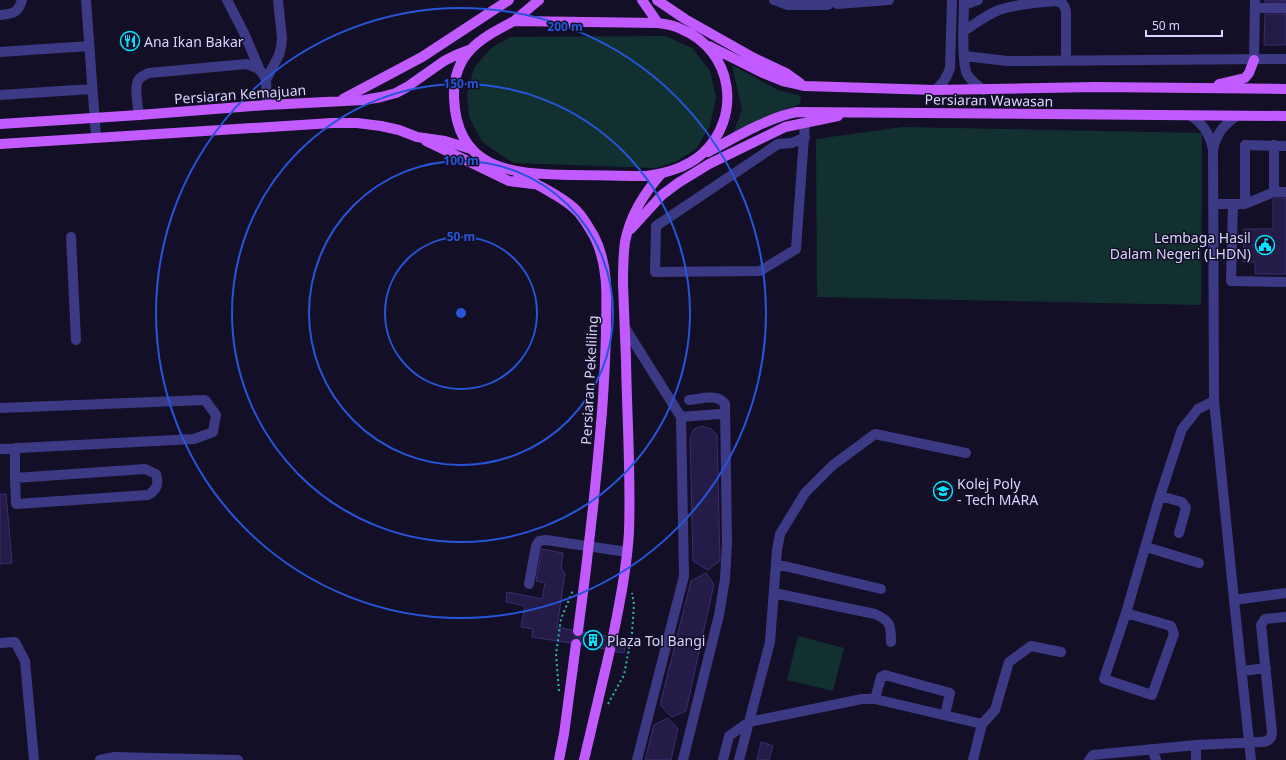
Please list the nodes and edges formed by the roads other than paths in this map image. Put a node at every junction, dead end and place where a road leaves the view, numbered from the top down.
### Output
1 (22, 0) edge
2 (86, 0) edge
3 (227, 0) edge
4 (278, 0) edge
5 (509, 0) edge
6 (539, 0) edge
7 (642, 0) edge
8 (657, 0) edge
9 (889, 0) edge
10 (952, 0) edge
11 (978, 0) edge
12 (777, 1) edge
13 (832, 2) edge
14 (964, 3) edge
15 (1255, 4) edge
16 (1286, 8) edge
17 (0, 15) edge
18 (514, 21) junction
19 (658, 23) junction
20 (964, 31) junction
21 (705, 44) junction
22 (89, 46) junction
23 (469, 50) junction
24 (0, 52) edge
25 (964, 56) junction
26 (1254, 60) junction
27 (1286, 60) edge
28 (1066, 61) junction
29 (259, 68) junction
30 (266, 80) junction
31 (805, 86) junction
32 (1208, 88) junction
33 (92, 89) junction
34 (935, 90) junction
35 (983, 90) junction
36 (1286, 90) edge
37 (0, 95) edge
38 (340, 101) junction
39 (267, 105) junction
40 (853, 112) junction
41 (139, 115) junction
42 (1191, 116) junction
43 (1236, 116) junction
44 (1286, 116) edge
45 (95, 118) junction
46 (805, 123) junction
47 (0, 124) edge
48 (96, 137) junction
49 (417, 137) junction
50 (804, 142) junction
51 (0, 144) edge
52 (1274, 145) junction
53 (1286, 146) edge
54 (471, 149) junction
55 (1213, 149) junction
56 (701, 155) junction
57 (514, 171) junction
58 (662, 173) junction
59 (535, 184) junction
60 (1274, 192) junction
61 (1286, 192) edge
62 (1214, 204) junction
63 (1233, 204) junction
64 (1245, 204) junction
65 (627, 234) junction
66 (70, 236) dead end
67 (1286, 282) edge
68 (625, 328) junction
69 (76, 340) dead end
70 (689, 400) dead end
71 (1214, 401) junction
72 (0, 408) edge
73 (725, 416) junction
74 (681, 417) junction
75 (15, 448) junction
76 (0, 449) edge
77 (966, 453) dead end
78 (16, 478) junction
79 (1160, 496) junction
80 (1179, 533) dead end
81 (589, 547) junction
82 (1146, 547) junction
83 (627, 552) junction
84 (1199, 563) dead end
85 (776, 564) junction
86 (529, 584) dead end
87 (881, 589) dead end
88 (774, 593) junction
89 (1286, 593) edge
90 (1234, 600) junction
91 (1126, 613) junction
92 (1286, 617) edge
93 (578, 631) dead end
94 (612, 636) dead end
95 (891, 642) dead end
96 (0, 643) edge
97 (576, 644) dead end
98 (610, 650) dead end
99 (1061, 652) dead end
100 (1266, 668) junction
101 (1242, 671) junction
102 (875, 699) junction
103 (945, 715) junction
104 (749, 722) junction
105 (982, 724) junction
106 (1250, 742) junction
107 (1196, 745) junction
108 (1152, 749) junction
109 (140, 759) edge
110 (34, 760) edge
111 (100, 760) edge
112 (238, 760) edge
113 (559, 760) edge
114 (584, 760) edge
115 (637, 760) edge
116 (683, 760) edge
117 (723, 760) edge
118 (740, 760) edge
119 (974, 760) edge
120 (1088, 760) edge
121 (1156, 760) edge
122 (1196, 760) edge
123 (1251, 760) edge

1 - 17 street
2 - 22 street
3 - 29 street
4 - 30 street
5 - 38 main road
6 - 18 main road
7 - 19 main road
8 - 31 main road
9 - 13 street
10 - 34 street
11 - 14 street
12 - 13 street
14 - 20 street
15 - 16 street
15 - 26 street
18 - 19 main road
18 - 23 main road
19 - 21 main road
20 - 25 street
20 - 28 street
21 - 31 main road, Persiaran Wawasan
21 - 56 main road
22 - 24 street
22 - 33 street
23 - 38 main road, Persiaran Kemajuan
23 - 54 main road
25 - 28 street
25 - 35 street
26 - 27 street
26 - 28 street
26 - 32 main road
29 - 30 street
29 - 41 street
30 - 39 street
31 - 34 main road, Persiaran Wawasan
32 - 35 main road, Persiaran Wawasan
32 - 36 main road, Persiaran Wawasan
33 - 37 street
33 - 45 street
34 - 35 main road, Persiaran Wawasan
38 - 39 main road, Persiaran Kemajuan
39 - 41 main road, Persiaran Kemajuan
40 - 42 main road, Persiaran Wawasan
40 - 46 main road
40 - 56 main road, Persiaran Wawasan
41 - 45 main road, Persiaran Kemajuan
42 - 43 main road, Persiaran Wawasan
42 - 55 street
43 - 44 main road, Persiaran Wawasan
43 - 55 street
45 - 47 main road, Persiaran Kemajuan
45 - 48 street
46 - 50 street
46 - 65 main road
48 - 49 main road
48 - 51 main road
49 - 54 main road
49 - 59 main road
50 - 50 street
52 - 53 street
52 - 60 street
52 - 64 street
54 - 57 main road
55 - 62 street
56 - 58 main road
57 - 58 main road
57 - 59 main road, Persiaran Pekeliling
58 - 65 main road
59 - 81 main road, Persiaran Pekeliling
60 - 61 street
60 - 64 street
62 - 63 street
62 - 71 street
63 - 64 street
63 - 67 street
65 - 68 main road
66 - 69 street
68 - 74 street
68 - 83 main road
70 - 73 street
71 - 79 street
71 - 90 street
72 - 75 street
73 - 74 street
73 - 116 street
74 - 115 street
75 - 76 street
75 - 78 street
77 - 85 street
78 - 78 street
79 - 80 street
79 - 82 street
81 - 83 street
81 - 86 street
81 - 93 main road, Persiaran Pekeliling
82 - 84 street
82 - 91 street
83 - 94 main road
85 - 87 street
85 - 88 street
88 - 95 street
88 - 104 street
89 - 90 street
90 - 101 street
91 - 91 street
92 - 100 street
96 - 110 street
97 - 113 main road
98 - 114 main road
99 - 105 street
100 - 101 street
100 - 106 street
101 - 106 street
102 - 103 street
102 - 103 street
102 - 104 street
103 - 105 street
104 - 117 street
104 - 118 street
105 - 119 street
106 - 107 street
106 - 123 street
107 - 108 street
107 - 122 street
108 - 120 street
108 - 121 street
109 - 111 street
109 - 112 street

